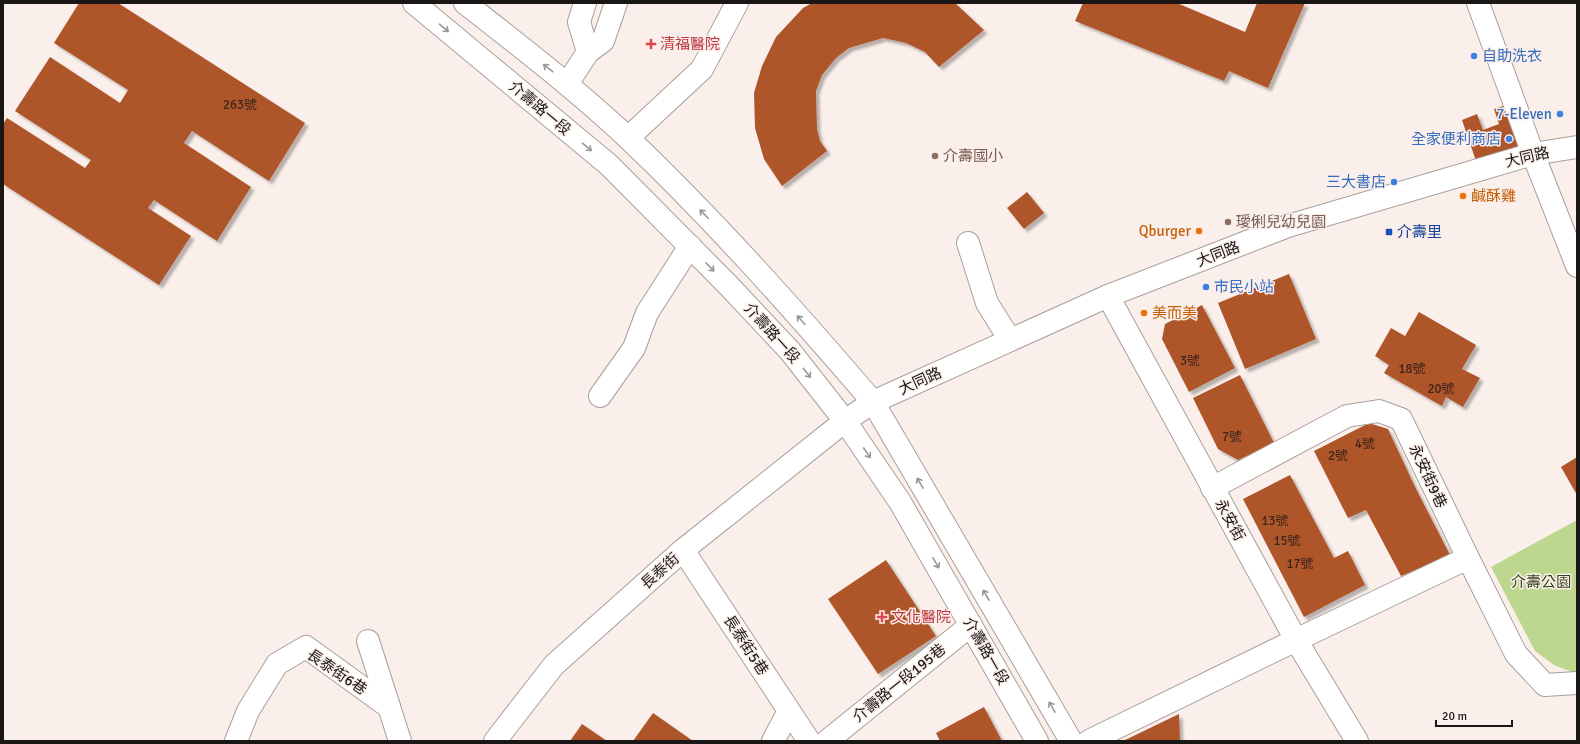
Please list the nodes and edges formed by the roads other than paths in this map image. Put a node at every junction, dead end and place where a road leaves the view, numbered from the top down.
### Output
1 (414, 3) edge
2 (465, 3) edge
3 (585, 3) edge
4 (616, 3) edge
5 (737, 3) edge
6 (1478, 3) edge
7 (588, 52) junction
8 (567, 84) junction
9 (628, 138) junction
10 (1577, 147) edge
11 (1533, 154) junction
12 (968, 243) dead end
13 (690, 246) junction
14 (1577, 266) edge
15 (1108, 296) junction
16 (1010, 340) junction
17 (600, 396) dead end
18 (873, 402) junction
19 (845, 421) junction
20 (1212, 488) junction
21 (683, 550) junction
22 (1468, 558) junction
23 (971, 625) junction
24 (1296, 640) junction
25 (368, 641) dead end
26 (1577, 683) edge
27 (389, 707) junction
28 (789, 711) junction
29 (236, 741) edge
30 (400, 741) edge
31 (495, 741) edge
32 (773, 741) edge
33 (809, 741) edge
34 (827, 741) edge
35 (1037, 741) edge
36 (1071, 741) edge
37 (1089, 741) edge
38 (1357, 741) edge

1 -> 13 street, 介壽路一段
8 -> 2 street, 介壽路一段
3 - 7 street
4 - 7 street
5 - 9 street
6 - 11 street
7 - 8 street
8 - 9 street, 介壽路一段
18 -> 9 street, 介壽路一段
10 - 11 street, 大同路
11 - 14 street
11 - 15 street, 大同路
12 - 16 street
13 - 17 street
13 -> 19 street, 介壽路一段
15 - 16 street, 大同路
15 - 20 street, 永安街
16 - 18 street, 大同路
18 - 19 street, 大同路
36 -> 18 street, 介壽路一段
19 - 21 street, 長泰街
19 -> 23 street, 介壽路一段
20 - 22 street, 永安街9巷
20 - 24 street, 永安街
21 - 28 street, 長泰街5巷
21 - 31 street, 長泰街
22 - 24 street
22 - 26 street, 永安街9巷
23 - 34 street, 介壽路一段195巷
23 - 35 street, 介壽路一段
24 - 37 street
24 - 38 street, 永安街
25 - 27 street
27 - 29 street, 長泰街6巷
27 - 30 street
28 - 32 street
28 - 33 street, 長泰街5巷

